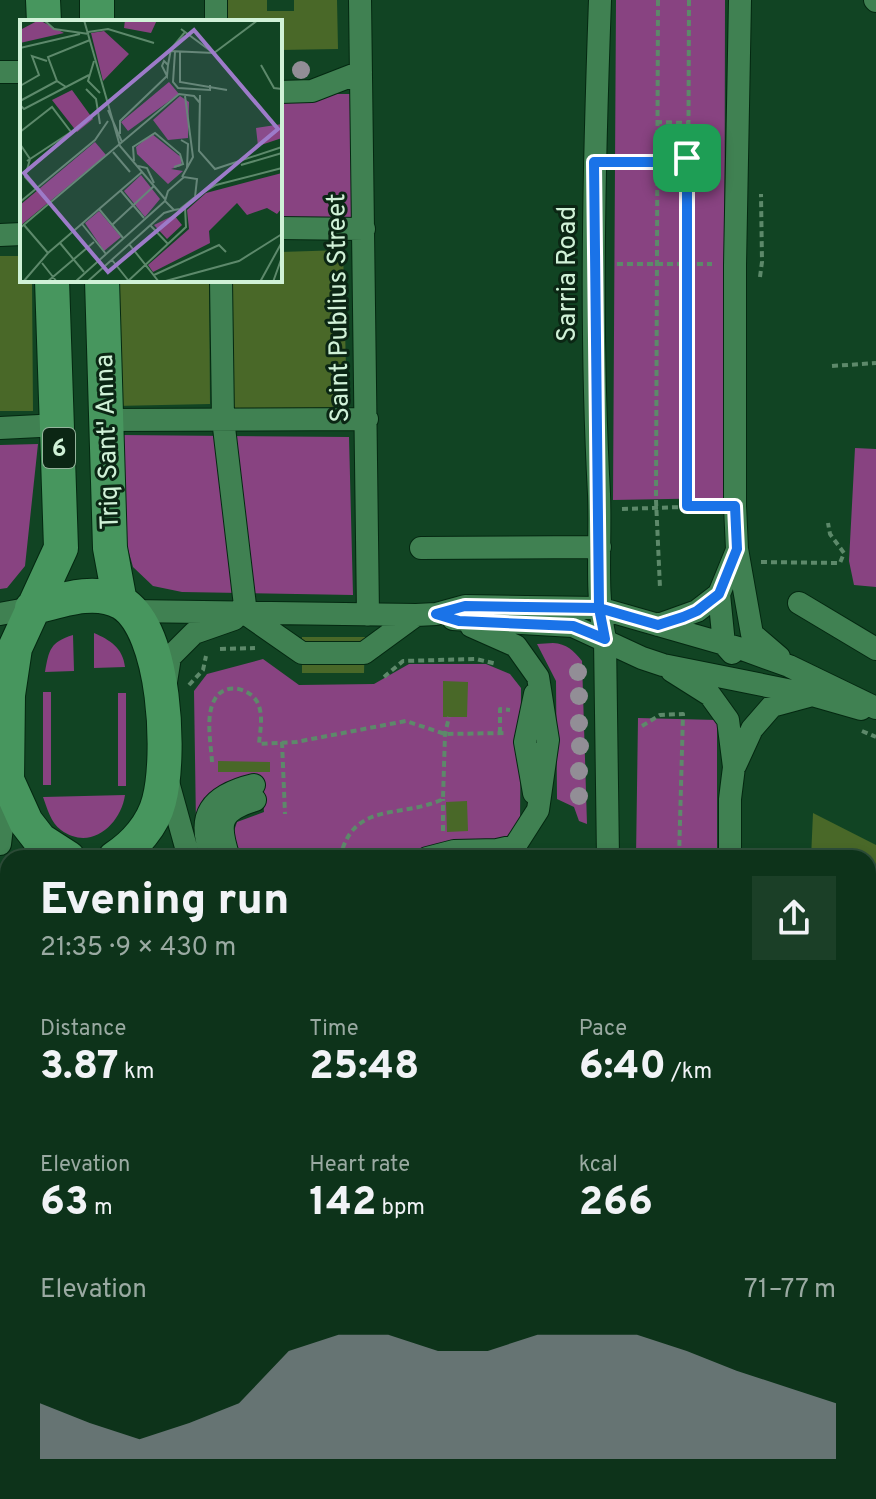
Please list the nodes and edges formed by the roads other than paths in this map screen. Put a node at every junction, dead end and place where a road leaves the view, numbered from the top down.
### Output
1 (43, 0) edge
2 (360, 0) edge
3 (600, 0) edge
4 (740, 0) edge
5 (44, 20) edge
6 (361, 72) junction
7 (282, 92) edge
8 (282, 228) edge
9 (364, 229) junction
10 (52, 282) edge
11 (102, 282) edge
12 (221, 282) edge
13 (223, 419) junction
14 (367, 419) junction
15 (104, 420) junction
16 (59, 425) junction
17 (0, 428) edge
18 (600, 547) junction
19 (421, 548) dead end
20 (744, 556) junction
21 (719, 594) junction
22 (799, 603) dead end
23 (126, 607) junction
24 (599, 608) junction
25 (16, 611) edge
26 (246, 614) junction
27 (426, 614) junction
28 (368, 615) junction
29 (459, 621) junction
30 (658, 625) junction
31 (605, 639) junction
32 (724, 644) junction
33 (876, 649) edge
34 (663, 665) junction
35 (789, 666) junction
36 (4, 690) edge
37 (176, 692) junction
38 (812, 695) junction
39 (876, 710) edge
40 (734, 767) junction
41 (164, 769) junction
42 (7, 780) junction
43 (177, 823) junction
44 (0, 844) edge
45 (56, 850) edge
46 (127, 850) edge
47 (179, 850) edge
48 (186, 850) edge
49 (209, 850) edge
50 (226, 850) edge
51 (497, 850) edge
52 (608, 850) edge
53 (730, 850) edge

1 - 5 highway
2 - 6 street, Saint Publius Street
3 - 18 street, Sarria Road
4 - 20 street
6 - 7 street
6 - 9 street, Saint Publius Street
8 - 9 street
9 - 14 street, Saint Publius Street
10 - 16 highway, Triq Sant' Anna / 6
11 - 15 highway, Triq Sant' Anna / 6
12 - 13 street
13 - 14 street
13 - 15 street
13 - 26 street
14 - 28 street, Saint Publius Street
15 - 23 highway, Triq Sant' Anna / 6
16 - 17 street
16 - 25 highway, Triq Sant' Anna / 6
18 - 19 street
18 - 24 street, Sarria Road
18 - 30 street, Sarria Road
20 - 21 street
20 - 35 street
21 - 30 street
21 - 32 street
22 - 33 street
23 - 25 highway
23 - 26 street
23 - 37 highway, 6
24 - 27 street
24 - 30 street
24 - 31 street, Sarria Road
25 - 36 highway, 6
26 - 27 street
26 - 28 street
26 - 37 street
27 - 28 street
27 - 29 street
29 - 31 street
29 - 51 street
30 - 32 street
31 - 34 street
31 - 52 street, Sarria Road
32 - 35 street
32 - 38 street
34 - 38 street
34 - 40 street
35 - 39 street
36 - 42 highway, 6
37 - 41 highway, 6
38 - 39 street
38 - 40 street
40 - 53 street
41 - 43 street
41 - 46 highway, 6
42 - 44 street
42 - 45 highway, 6
43 - 47 street
43 - 48 street
49 - 50 street

